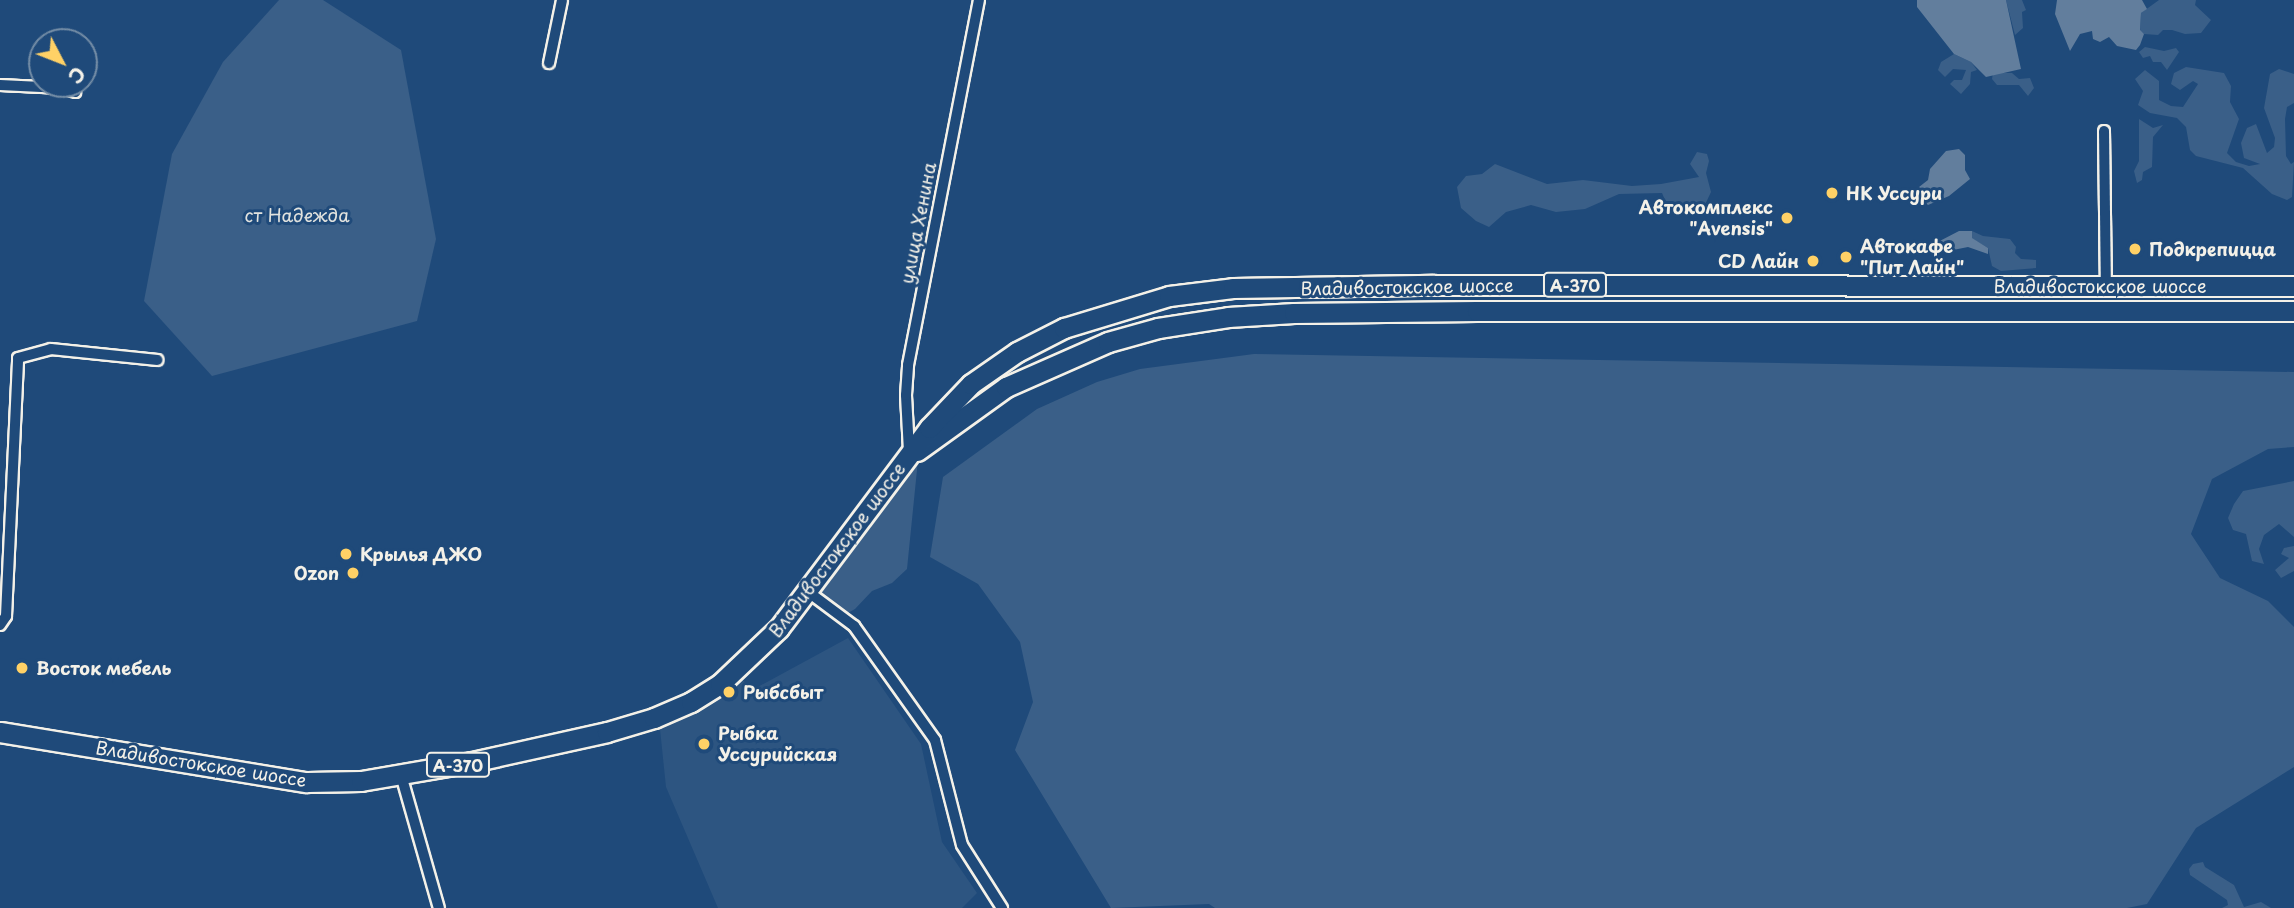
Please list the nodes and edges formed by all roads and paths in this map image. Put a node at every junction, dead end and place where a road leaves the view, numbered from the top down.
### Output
1 (562, 0) edge
2 (979, 0) edge
3 (550, 63) dead end
4 (0, 85) edge
5 (28, 86) edge
6 (2104, 131) dead end
7 (2106, 286) junction
8 (2294, 286) edge
9 (1268, 288) junction
10 (2294, 311) edge
11 (1270, 314) junction
12 (157, 360) dead end
13 (910, 454) junction
14 (807, 592) junction
15 (0, 625) edge
16 (0, 732) edge
17 (401, 775) junction
18 (997, 906) edge
19 (439, 908) edge

1 - 3 street
2 - 13 street, улица Хенина
4 - 5 street
6 - 7 street
7 - 8 highway, Владивостокское шоссе / А-370
7 - 9 highway, Владивостокское шоссе / А-370
9 - 11 highway
9 - 13 highway, Владивостокское шоссе / А-370
10 - 11 highway, Владивостокское шоссе / А-370
11 - 13 highway, Владивостокское шоссе / А-370
12 - 15 street
13 - 14 highway, Владивостокское шоссе / А-370
14 - 17 highway, Владивостокское шоссе / А-370
14 - 18 street
16 - 17 highway, Владивостокское шоссе / А-370
17 - 19 street

